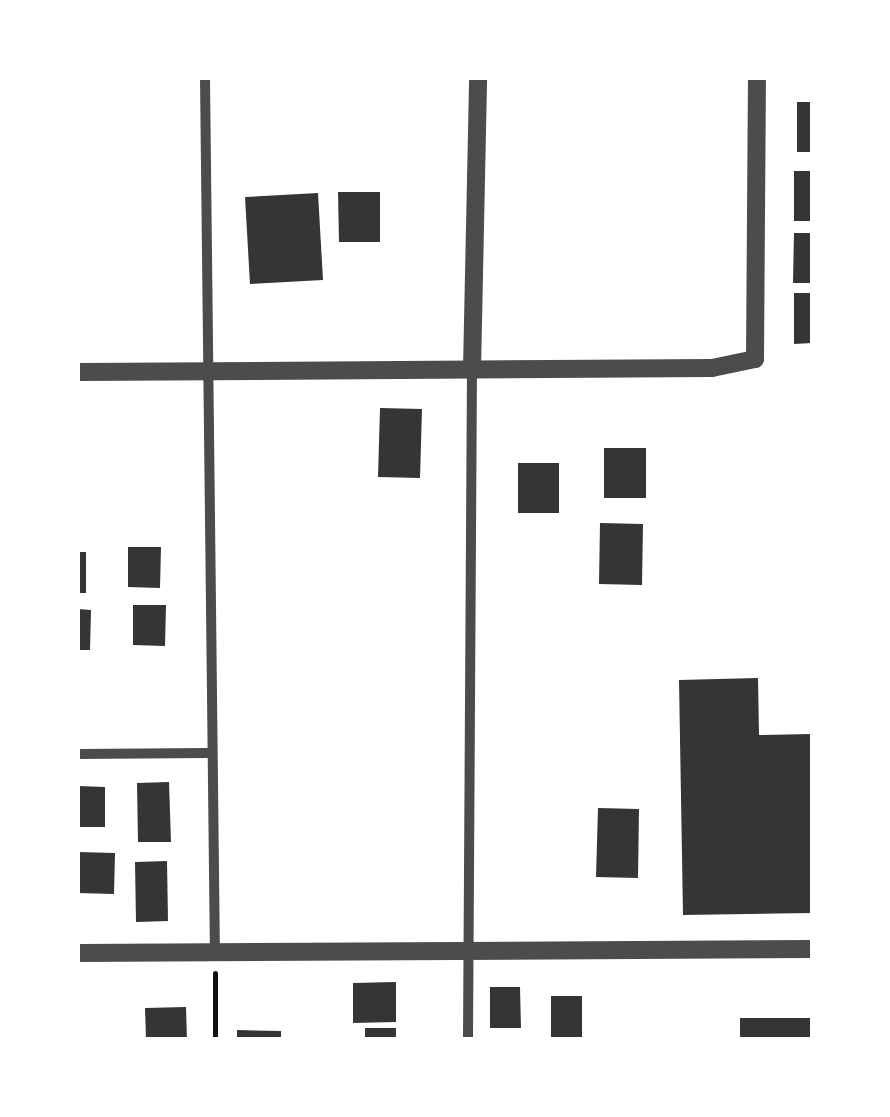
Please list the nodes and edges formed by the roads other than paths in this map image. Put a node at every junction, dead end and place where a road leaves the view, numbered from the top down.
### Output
1 (205, 78) edge
2 (478, 78) edge
3 (757, 78) edge
4 (472, 370) junction
5 (208, 371) junction
6 (78, 372) edge
7 (208, 753) junction
8 (78, 754) edge
9 (812, 949) edge
10 (469, 950) junction
11 (78, 954) edge
12 (215, 954) junction
13 (468, 1040) edge

1 - 5 street
2 - 4 street
3 - 4 street
4 - 5 street
4 - 10 street
5 - 6 street
5 - 7 street
7 - 8 street
7 - 12 street
9 - 10 street
10 - 12 street
10 - 13 street
11 - 12 street

